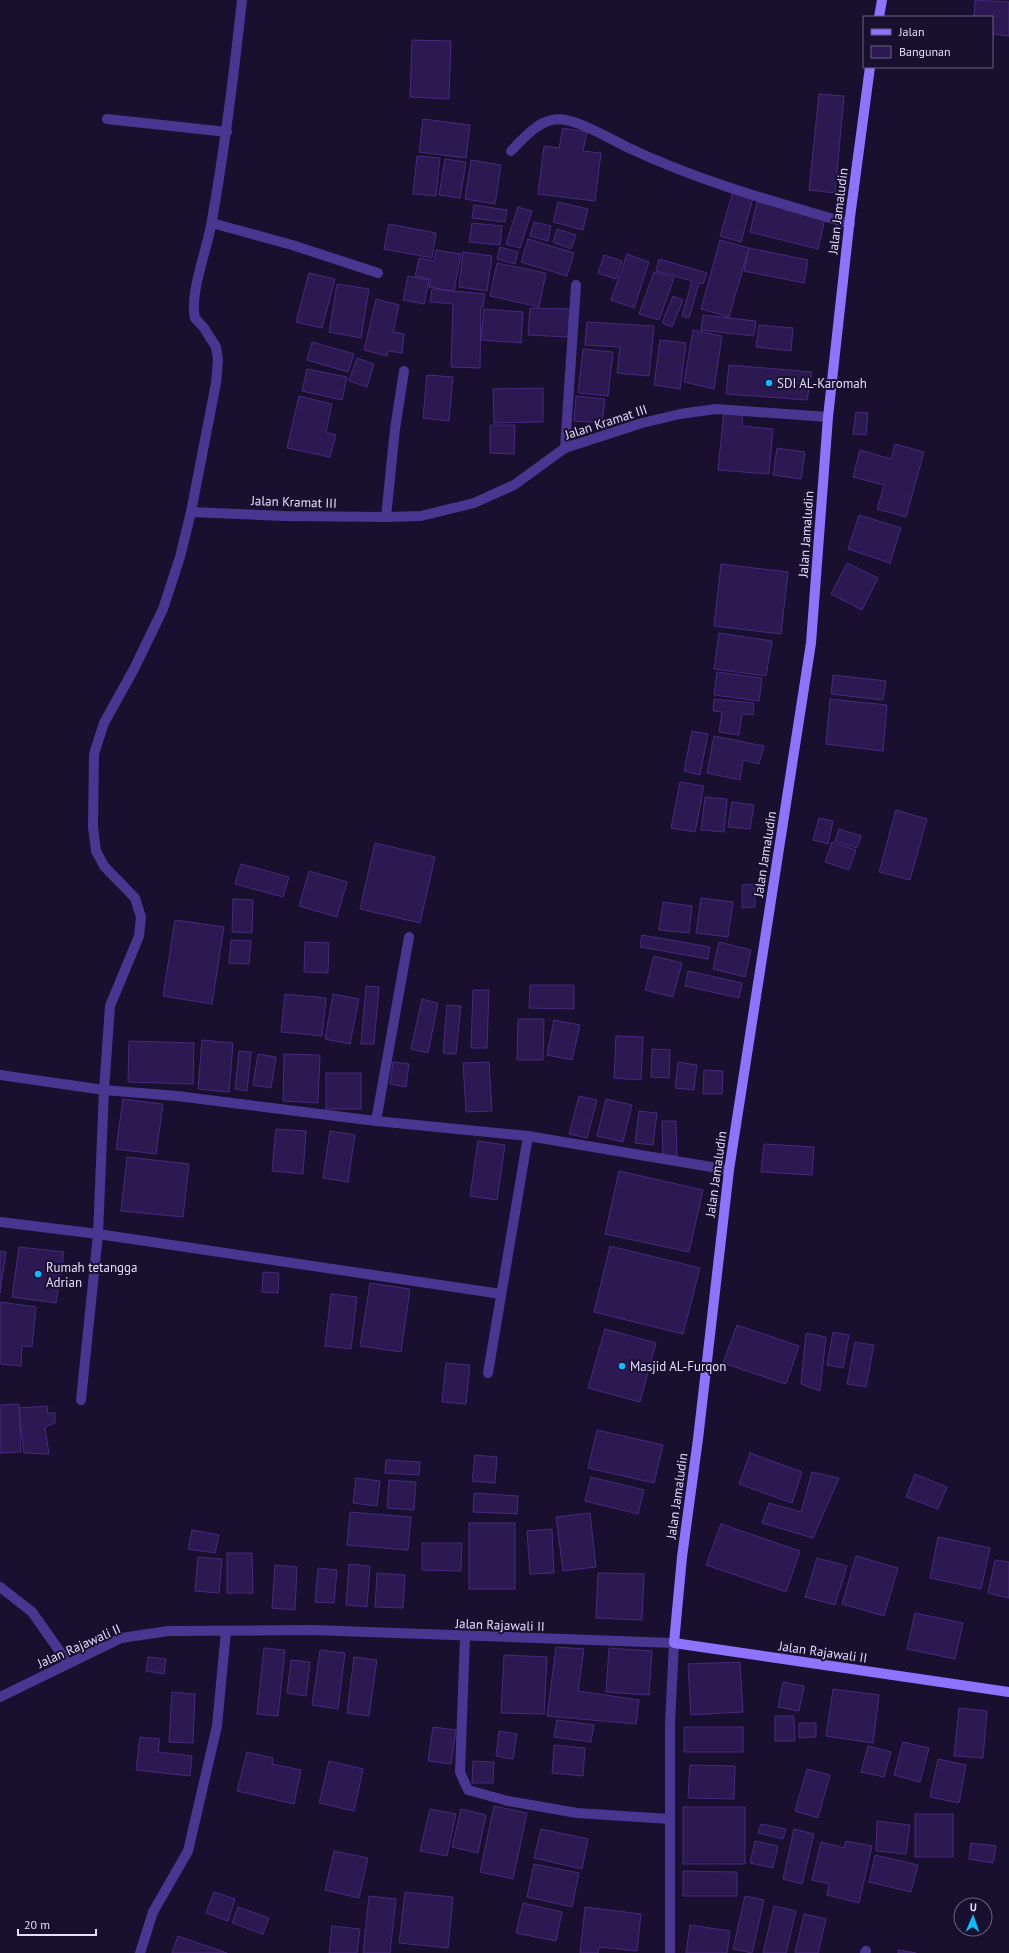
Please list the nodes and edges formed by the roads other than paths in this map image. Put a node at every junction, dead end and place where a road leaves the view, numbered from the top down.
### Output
1 (242, 0) edge
2 (882, 0) edge
3 (878, 16) edge
4 (870, 68) edge
5 (107, 119) dead end
6 (227, 132) junction
7 (511, 150) dead end
8 (212, 223) junction
9 (850, 224) junction
10 (378, 273) dead end
11 (576, 285) dead end
12 (404, 372) dead end
13 (828, 417) junction
14 (565, 448) junction
15 (191, 512) junction
16 (386, 517) junction
17 (409, 937) dead end
18 (0, 1075) edge
19 (104, 1090) junction
20 (376, 1121) junction
21 (528, 1136) junction
22 (729, 1170) junction
23 (0, 1222) edge
24 (98, 1234) junction
25 (501, 1294) junction
26 (488, 1373) dead end
27 (81, 1400) dead end
28 (0, 1587) edge
29 (226, 1631) junction
30 (465, 1637) junction
31 (674, 1643) junction
32 (68, 1663) junction
33 (1009, 1692) edge
34 (0, 1697) edge
35 (670, 1819) junction
36 (140, 1953) edge
37 (670, 1953) edge

1 - 6 street
2 - 3 street
4 - 9 street, Jalan Jamaludin
5 - 6 street
6 - 8 street
7 - 9 street
8 - 10 street
8 - 15 street
9 - 13 street, Jalan Jamaludin
11 - 14 street
12 - 16 street
13 - 14 street, Jalan Kramat III
13 - 22 street, Jalan Jamaludin
14 - 16 street, Jalan Kramat III
15 - 16 street, Jalan Kramat III
15 - 19 street
17 - 20 street
18 - 19 street
19 - 20 street
19 - 24 street
20 - 21 street
21 - 22 street
21 - 25 street
22 - 31 street, Jalan Jamaludin
23 - 24 street
24 - 25 street
24 - 27 street
25 - 26 street
28 - 32 street
29 - 30 street, Jalan Rajawali II
29 - 32 street, Jalan Rajawali II
29 - 36 street
30 - 31 street, Jalan Rajawali II
30 - 35 street
31 - 33 street, Jalan Rajawali II
31 - 35 street
32 - 34 street, Jalan Rajawali II
35 - 37 street

